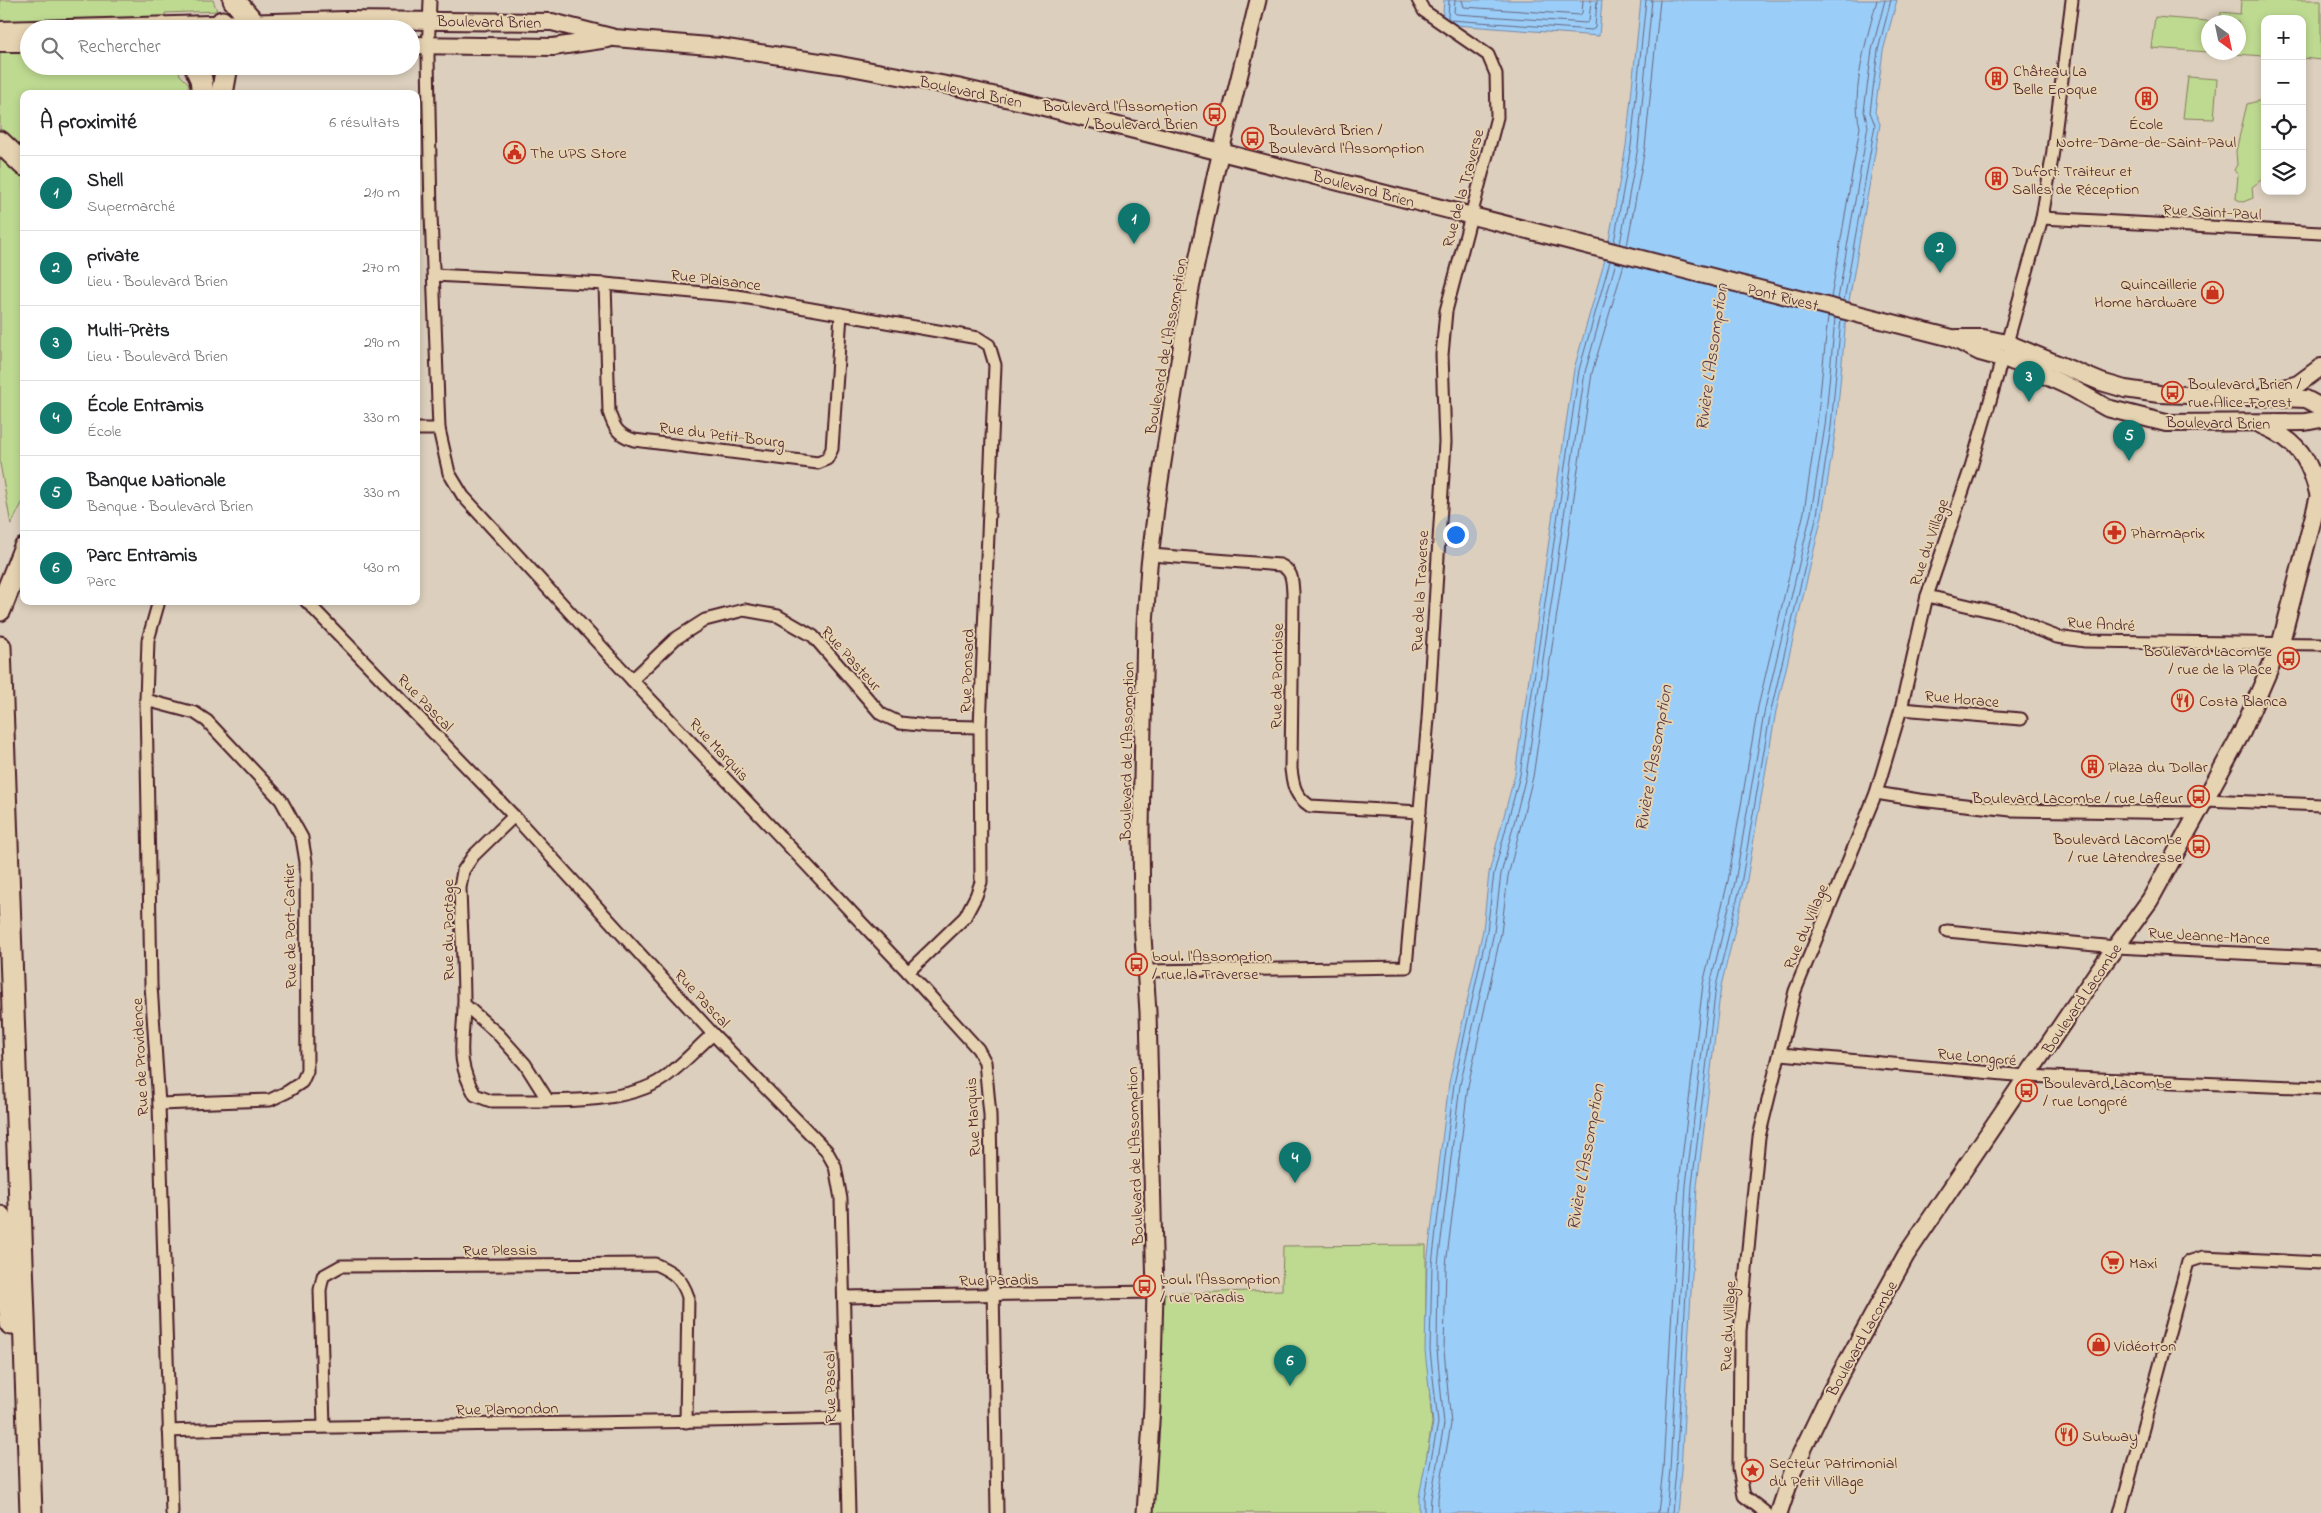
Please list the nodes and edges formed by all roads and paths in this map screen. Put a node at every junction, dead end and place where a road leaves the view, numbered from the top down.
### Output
1 (234, 0) edge
2 (430, 0) edge
3 (1258, 0) edge
4 (1418, 0) edge
5 (2072, 0) edge
6 (251, 20) edge
7 (420, 20) edge
8 (429, 20) junction
9 (0, 30) edge
10 (20, 30) edge
11 (615, 38) junction
12 (0, 43) edge
13 (20, 43) edge
14 (420, 44) edge
15 (429, 44) junction
16 (199, 75) edge
17 (225, 75) edge
18 (202, 90) edge
19 (223, 90) edge
20 (0, 142) edge
21 (1221, 152) junction
22 (20, 161) edge
23 (1471, 216) junction
24 (2042, 218) junction
25 (2321, 233) edge
26 (1552, 238) joint
27 (434, 275) junction
28 (605, 284) junction
29 (841, 314) junction
30 (1899, 325) joint
31 (1952, 338) junction
32 (2007, 343) junction
33 (989, 345) joint
34 (2002, 359) junction
35 (2321, 367) edge
36 (2259, 396) junction
37 (2321, 407) edge
38 (2321, 419) edge
39 (2257, 423) junction
40 (420, 429) edge
41 (439, 429) junction
42 (2320, 492) edge
43 (1150, 555) junction
44 (20, 559) edge
45 (1927, 596) junction
46 (158, 605) edge
47 (310, 605) edge
48 (0, 610) edge
49 (2280, 642) junction
50 (2321, 644) edge
51 (0, 648) edge
52 (632, 680) junction
53 (146, 700) junction
54 (1901, 709) junction
55 (2021, 720) dead end
56 (980, 727) junction
57 (1876, 793) junction
58 (2321, 805) edge
59 (2202, 807) junction
60 (1420, 812) junction
61 (514, 816) junction
62 (1947, 930) dead end
63 (2116, 947) junction
64 (2321, 957) edge
65 (1146, 971) junction
66 (908, 972) junction
67 (464, 1004) junction
68 (713, 1034) junction
69 (1780, 1054) junction
70 (2026, 1076) junction
71 (2321, 1088) edge
72 (547, 1099) junction
73 (159, 1104) junction
74 (0, 1217) edge
75 (2321, 1263) edge
76 (1155, 1292) junction
77 (993, 1296) junction
78 (844, 1297) junction
79 (845, 1418) junction
80 (686, 1422) junction
81 (324, 1426) junction
82 (168, 1431) junction
83 (31, 1513) edge
84 (172, 1513) edge
85 (849, 1513) edge
86 (997, 1513) edge
87 (1145, 1513) edge
88 (1766, 1513) edge
89 (1778, 1513) edge
90 (2120, 1513) edge

1 - 6 highway
2 - 8 street, Rue Marquis
3 - 21 street, Boulevard de L'Assomption
4 - 23 street, Rue de la Traverse
5 - 24 street
7 - 8 main road, Boulevard Brien
8 - 11 main road, Boulevard Brien
8 - 15 street, Rue Marquis
9 - 10 main road, Boulevard Brien
11 - 15 main road, Boulevard Brien
11 - 21 main road, Boulevard Brien
12 - 13 main road
14 - 15 main road, Boulevard Brien
15 - 27 street, Rue Marquis
16 - 18 highway
17 - 19 highway
20 - 22 highway
21 - 23 main road, Boulevard Brien
21 - 43 street, Boulevard de L'Assomption
23 - 26 main road, Boulevard Brien
23 - 60 street, Rue de la Traverse
24 - 25 street, Rue Saint-Paul
24 - 32 street
26 - 30 main road, Pont Rivest
27 - 28 street, Rue Plaisance
27 - 41 street, Rue Marquis
28 - 29 street, Rue Plaisance
28 - 29 street, Rue du Petit-Bourg
29 - 33 street, Rue Plaisance
30 - 31 main road, Boulevard Brien
31 - 32 main road, Boulevard Brien
31 - 34 main road, Boulevard Brien
32 - 36 main road, Boulevard Brien
33 - 56 street, Rue Ponsard
34 - 39 main road, Boulevard Brien
34 - 45 street, Rue du Village
35 - 36 main road
36 - 37 main road, Boulevard Brien
38 - 39 main road, Boulevard Brien
39 - 42 main road
40 - 41 street
41 - 52 street, Rue Marquis
42 - 49 main road, Boulevard Lacombe
43 - 60 street, Rue de Pontoise
43 - 65 street, Boulevard de L'Assomption
44 - 48 highway
45 - 49 street, Rue André
45 - 54 street, Rue du Village
46 - 53 street, Rue de Providence
47 - 61 street, Rue Pascal
49 - 50 street, Rue André
49 - 59 main road, Boulevard Lacombe
51 - 83 highway
52 - 56 street, Rue Pasteur
52 - 66 street, Rue Marquis
53 - 73 street, Rue de Providence
53 - 73 street, Rue de Port-Cartier
54 - 55 street, Rue Horace
54 - 57 street, Rue du Village
56 - 66 street, Rue Ponsard
57 - 59 street
57 - 69 street, Rue du Village
58 - 59 street
59 - 63 main road, Boulevard Lacombe
60 - 65 street, Rue de la Traverse
61 - 67 street, Rue du Portage
61 - 68 street, Rue Pascal
62 - 63 street, Rue Jeanne-Mance
63 - 64 street, Rue Jeanne-Mance
63 - 70 main road, Boulevard Lacombe
65 - 76 street, Boulevard de L'Assomption
66 - 77 street, Rue Marquis
67 - 72 street
67 - 72 street, Rue du Portage
68 - 72 street, Rue du Portage
68 - 78 street, Rue Pascal
69 - 70 street, Rue Longpré
69 - 88 street, Rue du Village
70 - 71 street, Rue Longpré
70 - 89 main road, Boulevard Lacombe
73 - 82 street, Rue de Providence
74 - 83 highway
75 - 90 street
76 - 77 street, Rue Paradis
76 - 87 street, Boulevard de L'Assomption
77 - 78 street, Rue Paradis
77 - 86 street, Rue Marquis
78 - 79 street, Rue Pascal
79 - 80 street, Rue Plamondon
79 - 85 street, Rue Pascal
80 - 81 street, Rue Plamondon
80 - 81 street, Rue Plessis
81 - 82 street, Rue Plamondon
82 - 84 street, Rue de Providence

